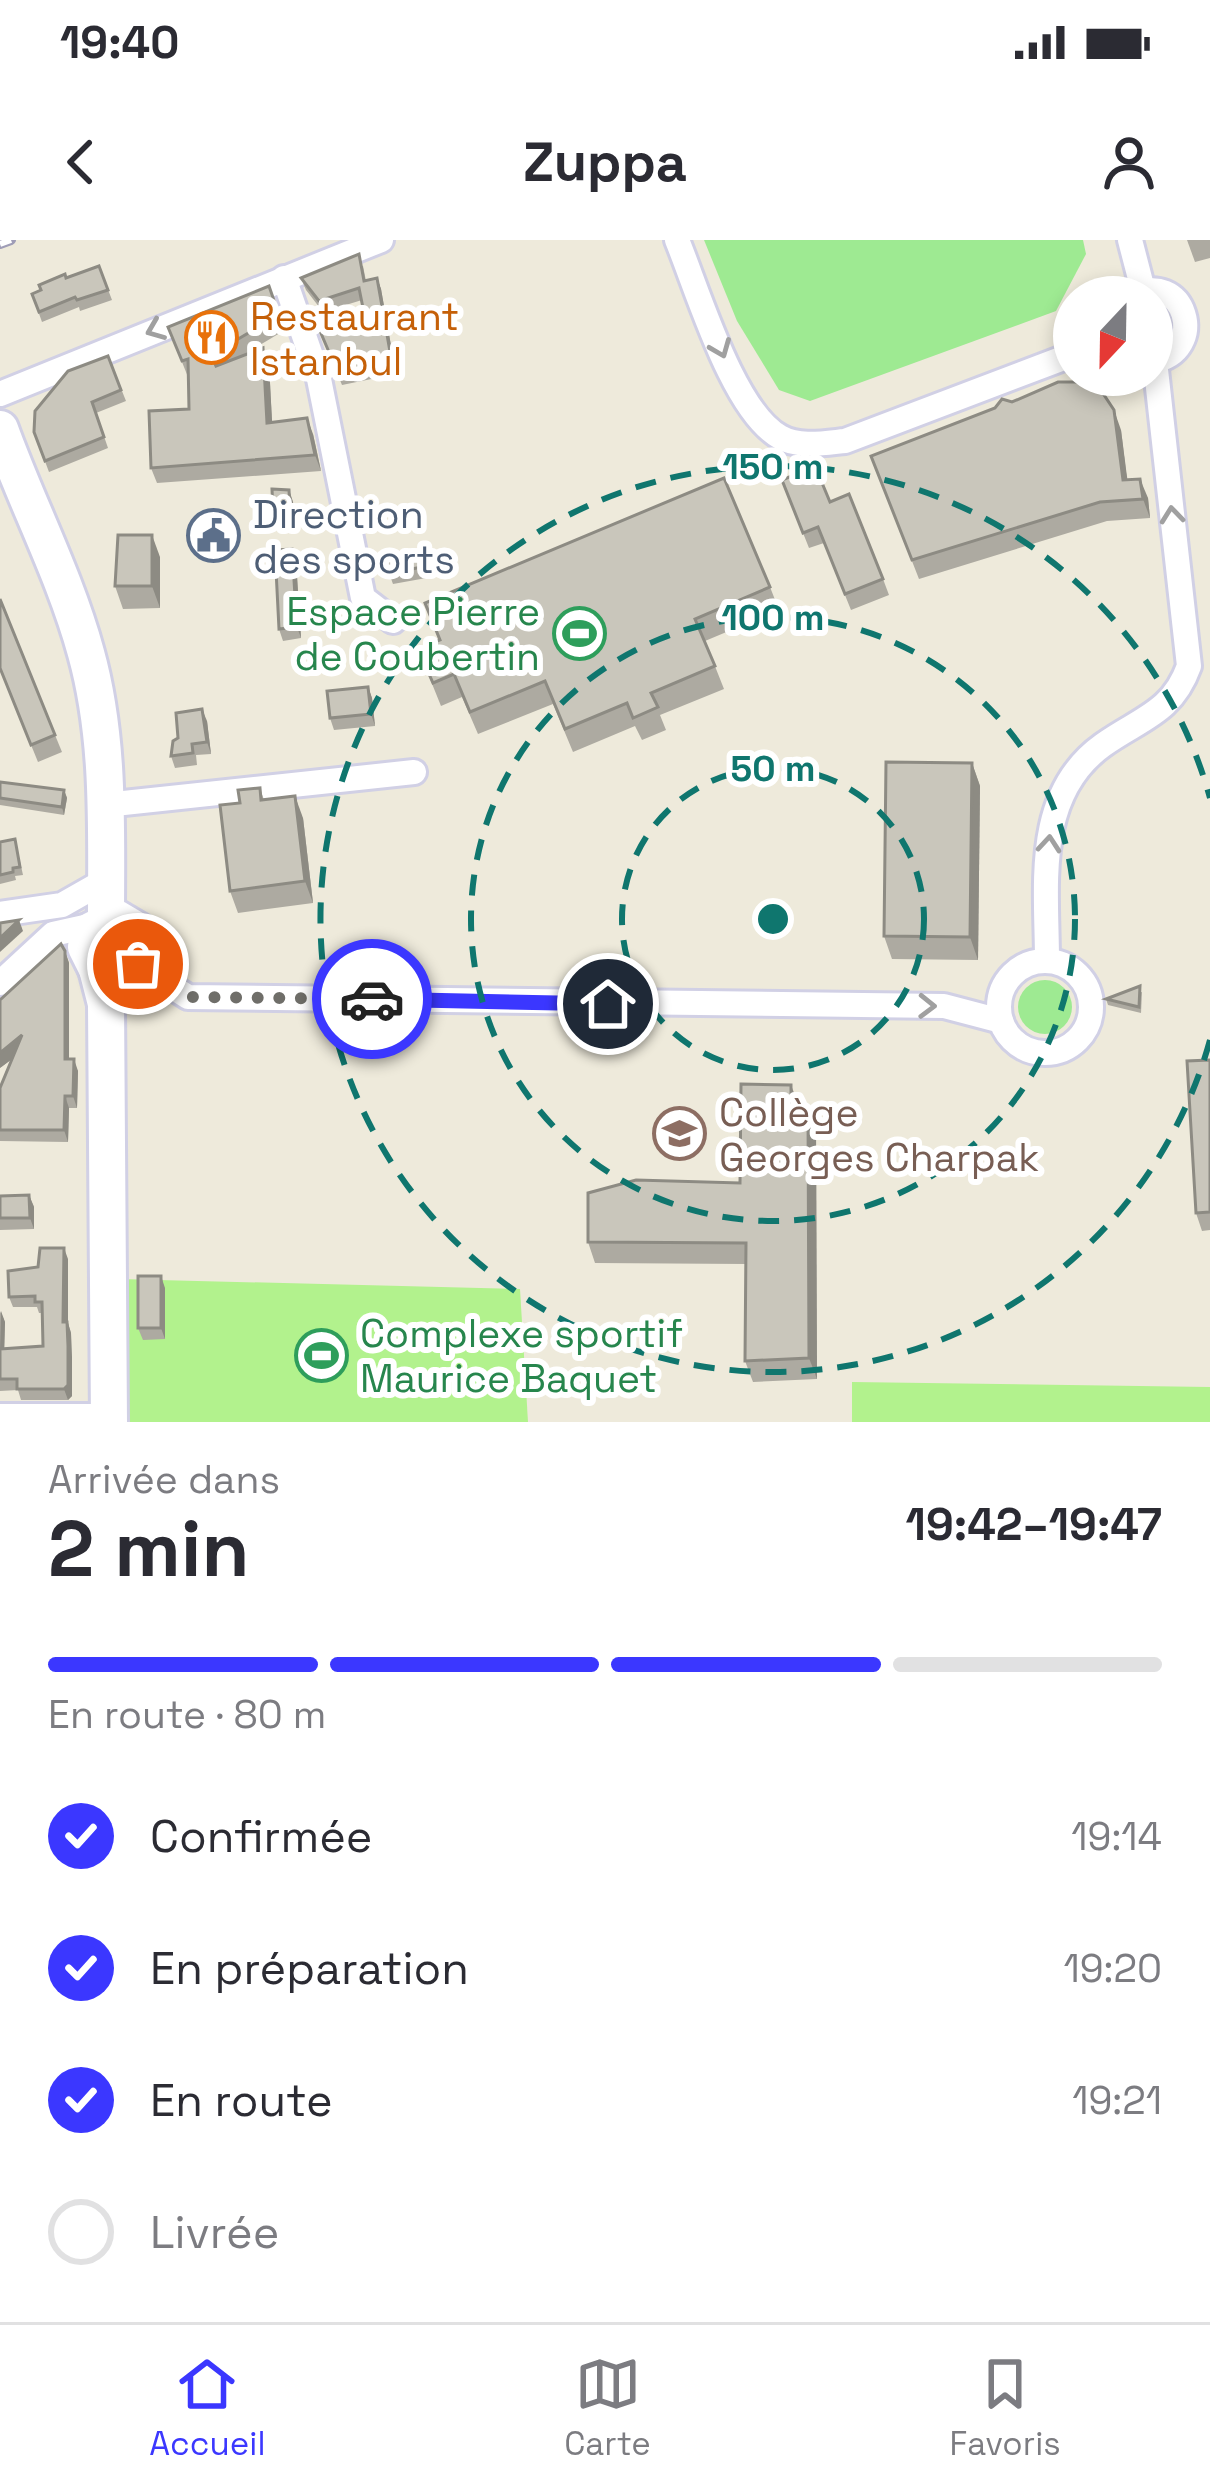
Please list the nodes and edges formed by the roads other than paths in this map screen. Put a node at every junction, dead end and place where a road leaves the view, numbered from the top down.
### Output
1 (381, 240) edge
2 (677, 240) edge
3 (1130, 240) edge
4 (1135, 276) edge
5 (284, 278) junction
6 (1173, 297) edge
7 (1199, 318) edge
8 (1173, 352) edge
9 (1053, 362) edge
10 (0, 394) edge
11 (1158, 396) edge
12 (2, 439) edge
13 (393, 621) dead end
14 (414, 772) dead end
15 (106, 806) junction
16 (106, 880) junction
17 (38, 910) junction
18 (0, 914) edge
19 (97, 952) junction
20 (1047, 961) junction
21 (0, 983) edge
22 (1000, 1021) junction
23 (0, 1416) edge
24 (109, 1419) edge

1 - 5 street
2 -> 9 street
3 - 4 street
5 -> 10 street
5 - 13 street
6 - 7 street
7 - 8 street
20 -> 11 street
12 - 15 street
14 - 15 street
15 - 16 street
16 - 17 street
16 - 19 street
17 - 18 street
17 - 19 street
19 - 21 street
19 -> 22 street
19 - 24 street
20 - 22 street
20 - 22 street
23 - 24 street

